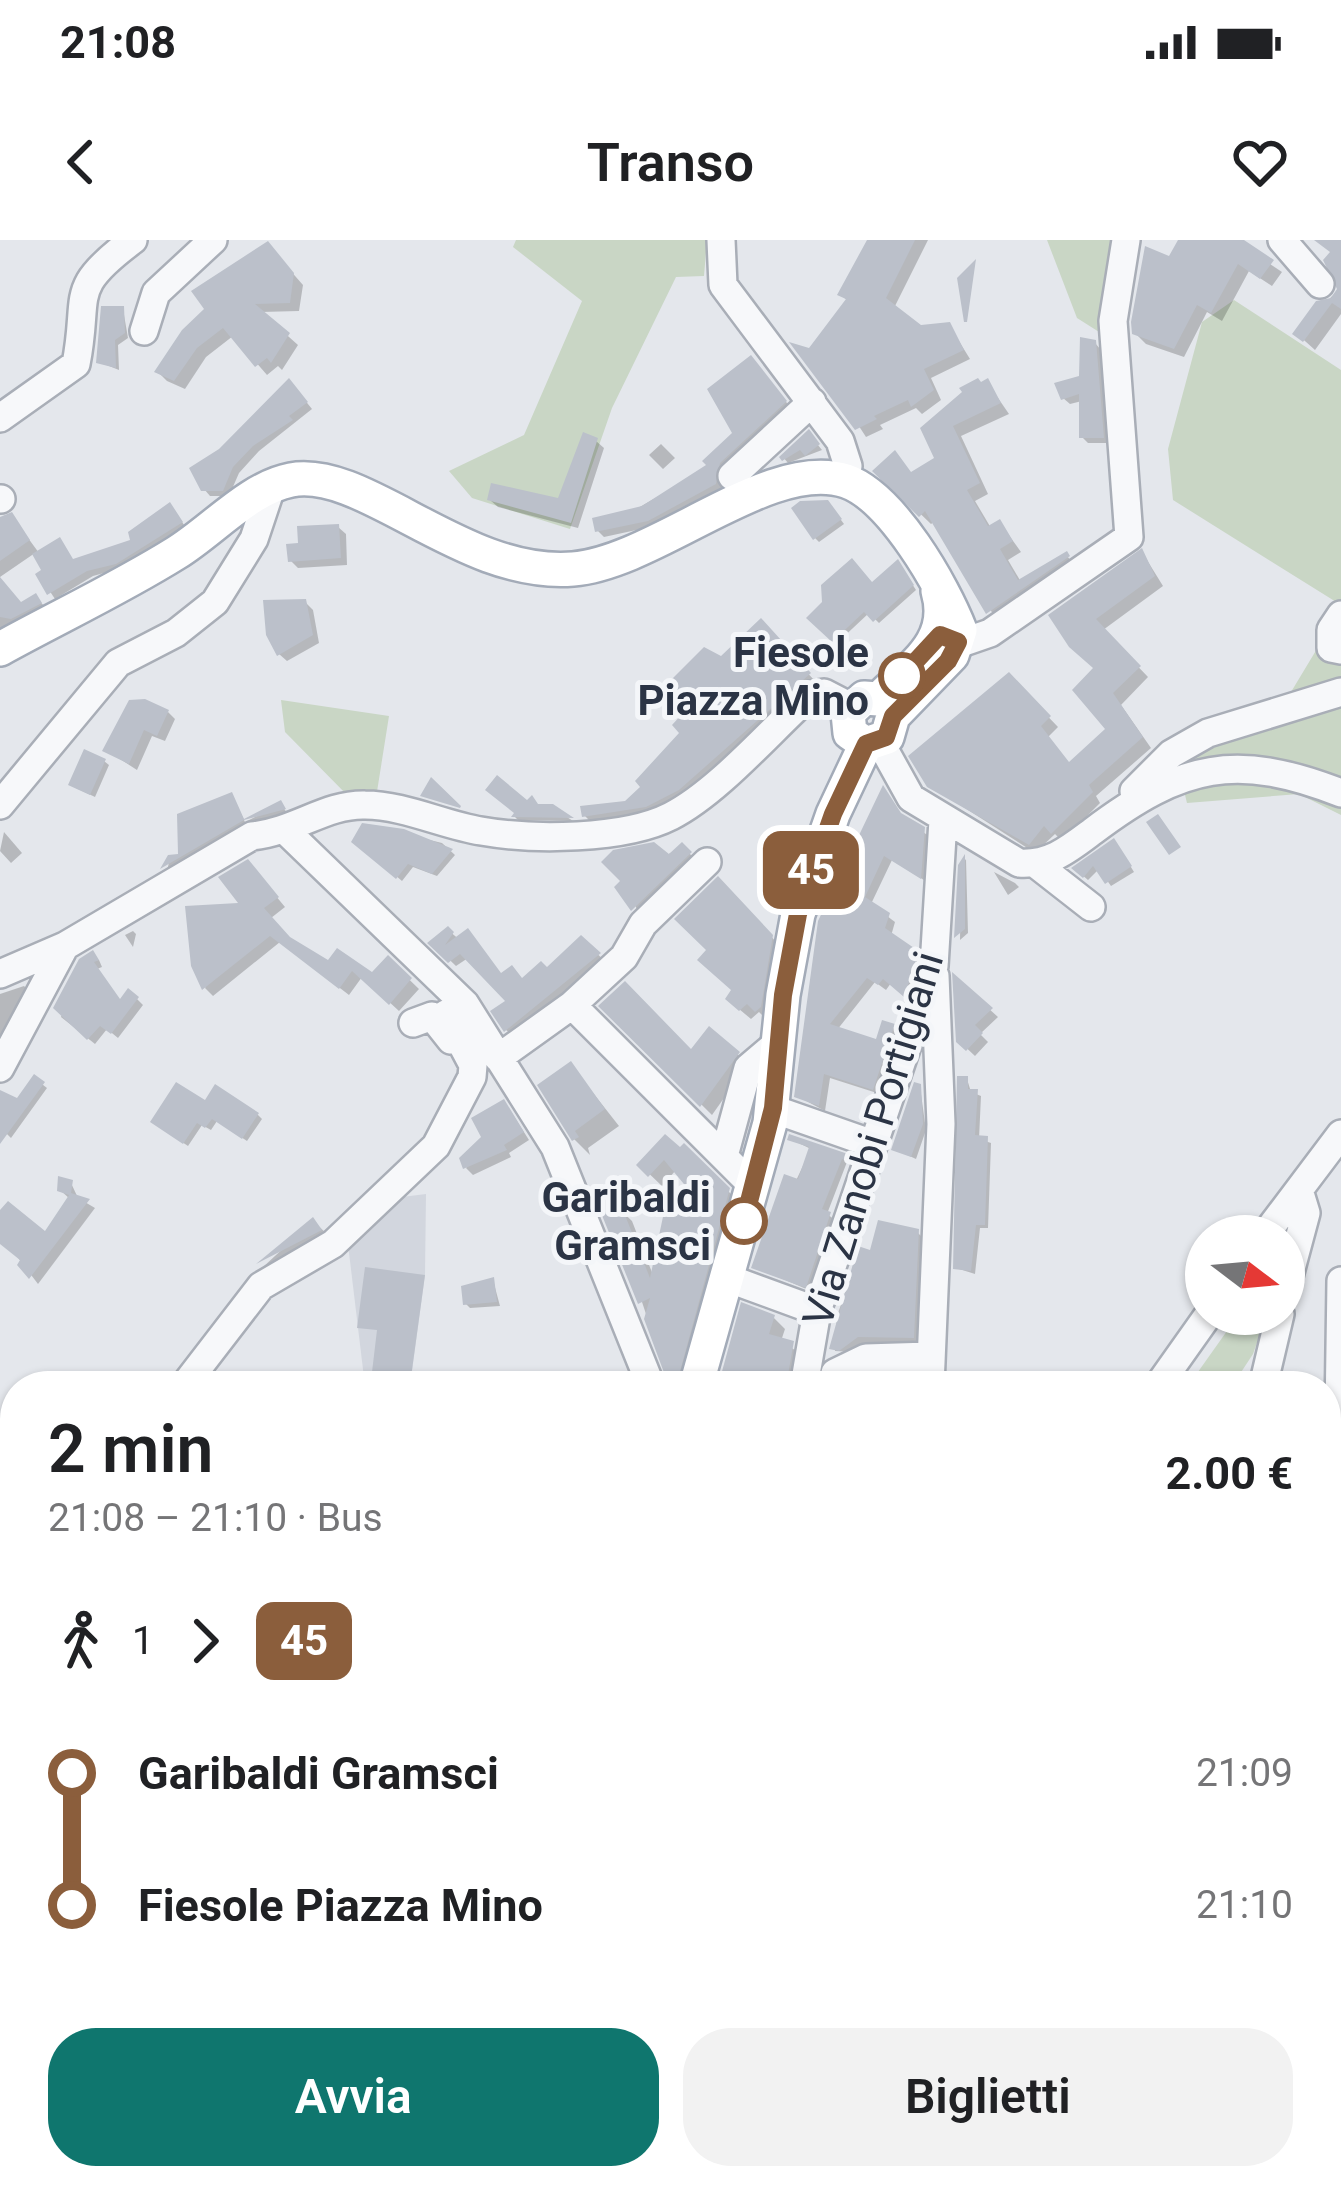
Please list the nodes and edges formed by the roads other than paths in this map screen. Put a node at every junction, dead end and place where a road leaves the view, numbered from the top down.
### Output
1 (133, 240) edge
2 (212, 240) edge
3 (722, 240) edge
4 (1126, 240) edge
5 (1282, 240) edge
6 (1320, 284) dead end
7 (144, 331) dead end
8 (812, 401) junction
9 (0, 418) edge
10 (732, 476) dead end
11 (844, 481) junction
12 (272, 488) junction
13 (1341, 615) edge
14 (949, 639) junction
15 (0, 649) edge
16 (1341, 650) edge
17 (1341, 692) edge
18 (874, 722) junction
19 (1341, 793) edge
20 (0, 805) edge
21 (1117, 813) junction
22 (943, 820) junction
23 (286, 832) junction
24 (707, 862) dead end
25 (1036, 864) junction
26 (1090, 907) dead end
27 (65, 946) junction
28 (934, 966) junction
29 (0, 974) edge
30 (572, 1005) junction
31 (413, 1023) dead end
32 (780, 1041) junction
33 (486, 1061) junction
34 (0, 1068) edge
35 (773, 1108) junction
36 (1341, 1134) edge
37 (873, 1144) junction
38 (724, 1156) junction
39 (754, 1187) junction
40 (1299, 1190) junction
41 (1280, 1215) edge
42 (1305, 1218) edge
43 (727, 1278) junction
44 (1341, 1281) edge
45 (817, 1311) junction
46 (1194, 1335) edge
47 (1275, 1335) edge
48 (196, 1371) edge
49 (646, 1371) edge
50 (700, 1371) edge
51 (807, 1371) edge
52 (839, 1371) edge
53 (920, 1371) edge
54 (922, 1371) edge
55 (1169, 1371) edge
56 (1267, 1371) edge
57 (1340, 1371) edge

1 - 9 street
2 - 7 street
3 - 8 street
4 - 14 street
5 - 6 street
8 - 10 street
8 - 11 street
11 - 12 main road
11 - 14 main road
12 - 15 main road
12 - 20 street
13 - 16 street
14 - 18 main road
17 - 21 street
18 - 22 street
18 - 23 street
18 - 32 main road
19 - 21 street
21 - 25 street
22 - 25 street
22 - 28 street, Via Zanobi Portigiani
23 - 27 street
23 - 33 street
24 - 30 street
25 - 26 street
27 - 29 street
27 - 34 street
28 - 37 street, Via Zanobi Portigiani
28 - 53 street
30 - 33 street
30 - 38 street
31 - 33 street
32 - 35 main road
32 - 38 street
33 - 48 street
33 - 49 street
35 - 37 street
35 - 39 main road
36 - 40 street
37 - 45 street, Via Zanobi Portigiani
38 - 39 street
39 - 43 main road
40 - 41 street
40 - 42 street
43 - 45 street
43 - 50 main road
44 - 57 street
45 - 51 street, Via Zanobi Portigiani
46 - 55 street
47 - 56 street
52 - 54 street

